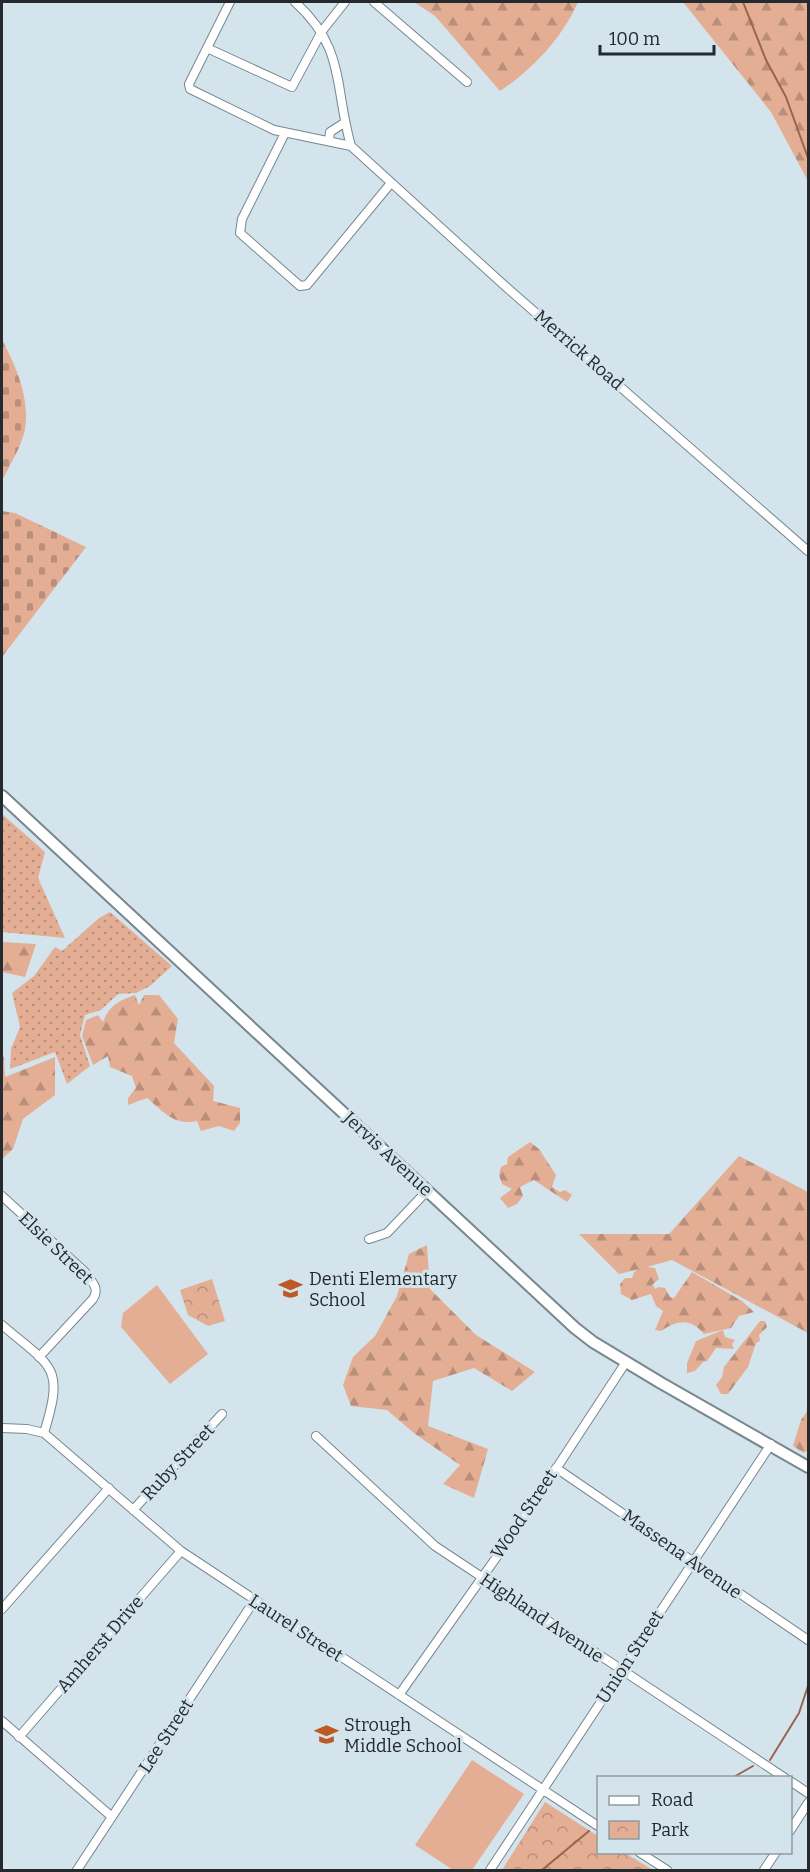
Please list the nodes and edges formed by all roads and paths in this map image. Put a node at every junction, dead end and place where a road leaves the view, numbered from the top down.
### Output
1 (230, 2) edge
2 (295, 2) edge
3 (345, 2) edge
4 (374, 2) edge
5 (322, 31) junction
6 (207, 48) junction
7 (467, 82) dead end
8 (344, 123) junction
9 (285, 133) junction
10 (329, 140) junction
11 (351, 146) junction
12 (391, 183) junction
13 (808, 551) edge
14 (2, 796) edge
15 (427, 1191) junction
16 (2, 1196) edge
17 (369, 1239) dead end
18 (2, 1325) edge
19 (39, 1357) junction
20 (626, 1362) junction
21 (222, 1414) dead end
22 (2, 1428) edge
23 (44, 1433) junction
24 (316, 1436) dead end
25 (771, 1444) junction
26 (808, 1467) edge
27 (556, 1468) junction
28 (109, 1488) junction
29 (133, 1510) junction
30 (181, 1551) junction
31 (693, 1561) junction
32 (481, 1577) junction
33 (254, 1601) junction
34 (2, 1609) edge
35 (808, 1640) edge
36 (622, 1671) junction
37 (399, 1695) junction
38 (2, 1721) edge
39 (19, 1737) junction
40 (782, 1776) edge
41 (792, 1782) edge
42 (543, 1789) junction
43 (808, 1793) edge
44 (808, 1803) edge
45 (112, 1817) junction
46 (597, 1825) edge
47 (792, 1828) edge
48 (642, 1854) edge
49 (775, 1854) edge
50 (77, 1870) edge
51 (490, 1870) edge
52 (668, 1870) edge
53 (764, 1870) edge

1 - 6 street
2 - 5 street
3 - 5 street
4 - 7 street
5 - 6 street
5 - 8 street
6 - 9 street
8 - 10 street
8 - 11 street
9 - 10 street
9 - 12 street
10 - 11 street
11 - 12 street, Merrick Road
12 - 13 street, Merrick Road
14 - 15 street, Jervis Avenue
15 - 17 street
15 - 20 street, Jervis Avenue
16 - 19 street, Elsie Street
18 - 19 street
19 - 23 street
20 - 25 street, Jervis Avenue
20 - 27 street, Wood Street
21 - 29 street, Ruby Street
22 - 23 street
23 - 28 street, Laurel Street
24 - 32 street, Highland Avenue
25 - 26 street, Jervis Avenue
25 - 31 street, Union Street
27 - 31 street, Massena Avenue
27 - 32 street, Wood Street
28 - 29 street, Laurel Street
28 - 34 street
29 - 30 street, Laurel Street
30 - 33 street, Laurel Street
30 - 39 street, Amherst Drive
31 - 35 street, Massena Avenue
31 - 36 street, Union Street
32 - 36 street, Highland Avenue
32 - 37 street, Wood Street
33 - 37 street, Laurel Street
33 - 45 street, Lee Street
36 - 40 street, Highland Avenue
36 - 42 street, Union Street
37 - 42 street, Laurel Street
38 - 39 street
39 - 45 street
41 - 43 street
42 - 46 street, Laurel Street
42 - 51 street, Union Street
44 - 47 street
45 - 50 street, Lee Street
48 - 52 street
49 - 53 street

